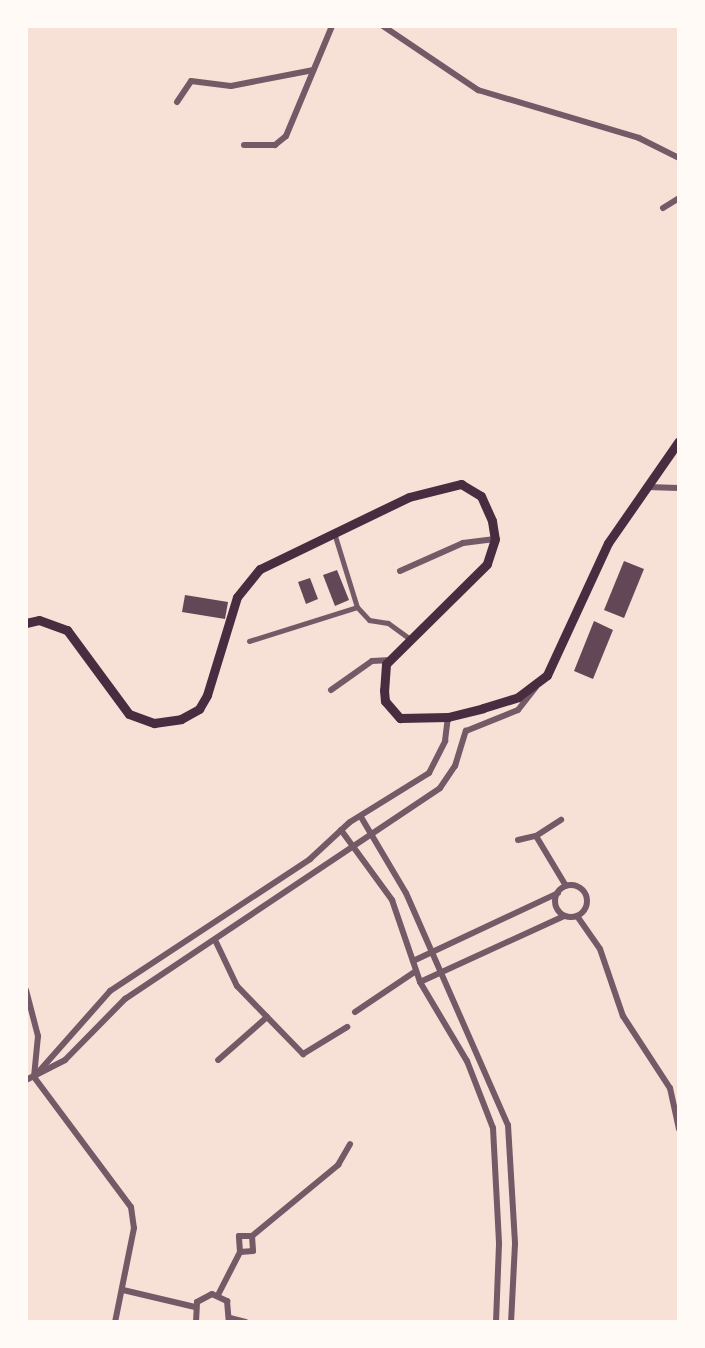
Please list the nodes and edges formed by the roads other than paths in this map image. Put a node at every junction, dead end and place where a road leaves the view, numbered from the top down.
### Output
1 (332, 26) edge
2 (383, 26) edge
3 (313, 70) junction
4 (177, 102) dead end
5 (244, 145) dead end
6 (679, 158) edge
7 (679, 198) edge
8 (663, 208) dead end
9 (679, 441) edge
10 (644, 487) junction
11 (679, 488) edge
12 (335, 536) junction
13 (495, 539) junction
14 (400, 571) dead end
15 (357, 607) junction
16 (26, 623) edge
17 (249, 641) dead end
18 (413, 641) junction
19 (391, 660) junction
20 (536, 687) junction
21 (331, 690) dead end
22 (448, 717) junction
23 (361, 817) junction
24 (561, 820) dead end
25 (341, 830) junction
26 (373, 833) junction
27 (536, 836) junction
28 (518, 840) dead end
29 (357, 847) junction
30 (566, 886) junction
31 (558, 893) junction
32 (564, 916) junction
33 (577, 916) junction
34 (216, 942) junction
35 (433, 955) junction
36 (413, 961) junction
37 (416, 971) junction
38 (442, 974) junction
39 (420, 982) junction
40 (26, 990) edge
41 (355, 1012) dead end
42 (267, 1017) junction
43 (347, 1027) dead end
44 (218, 1060) dead end
45 (34, 1077) junction
46 (26, 1080) edge
47 (679, 1129) edge
48 (350, 1144) dead end
49 (252, 1236) junction
50 (240, 1252) junction
51 (123, 1290) junction
52 (218, 1295) junction
53 (195, 1307) junction
54 (230, 1320) edge
55 (115, 1322) edge
56 (196, 1322) edge
57 (246, 1322) edge
58 (496, 1322) edge
59 (511, 1322) edge

1 - 3 street
2 - 6 street
3 - 4 street
3 - 5 street
7 - 8 street
9 - 10 main road
10 - 11 street
10 - 20 main road
12 - 13 main road
12 - 15 street
12 - 16 main road
13 - 14 street
13 - 18 main road
15 - 17 street
15 - 18 street
18 - 19 main road
19 - 21 street
19 - 22 main road
20 - 22 main road
20 - 26 street
22 - 23 street
23 - 25 street
23 - 26 street
24 - 27 street
25 - 29 street
25 - 45 street
26 - 29 street
26 - 35 street
27 - 28 street
27 - 30 street
29 - 34 street
29 - 36 street
30 - 31 street
30 - 33 street
31 - 32 street
31 - 35 street
32 - 33 street
32 - 38 street
33 - 47 street
34 - 42 street
34 - 45 street
35 - 36 street
35 - 38 street
36 - 37 street
37 - 39 street
37 - 41 street
38 - 39 street
38 - 59 street
39 - 58 street
40 - 45 street
42 - 43 street
42 - 44 street
45 - 46 street
45 - 51 street
48 - 49 street
49 - 50 street
49 - 50 street
50 - 52 street
51 - 53 street
51 - 55 street
52 - 53 street
52 - 54 street
53 - 56 street
54 - 57 street

